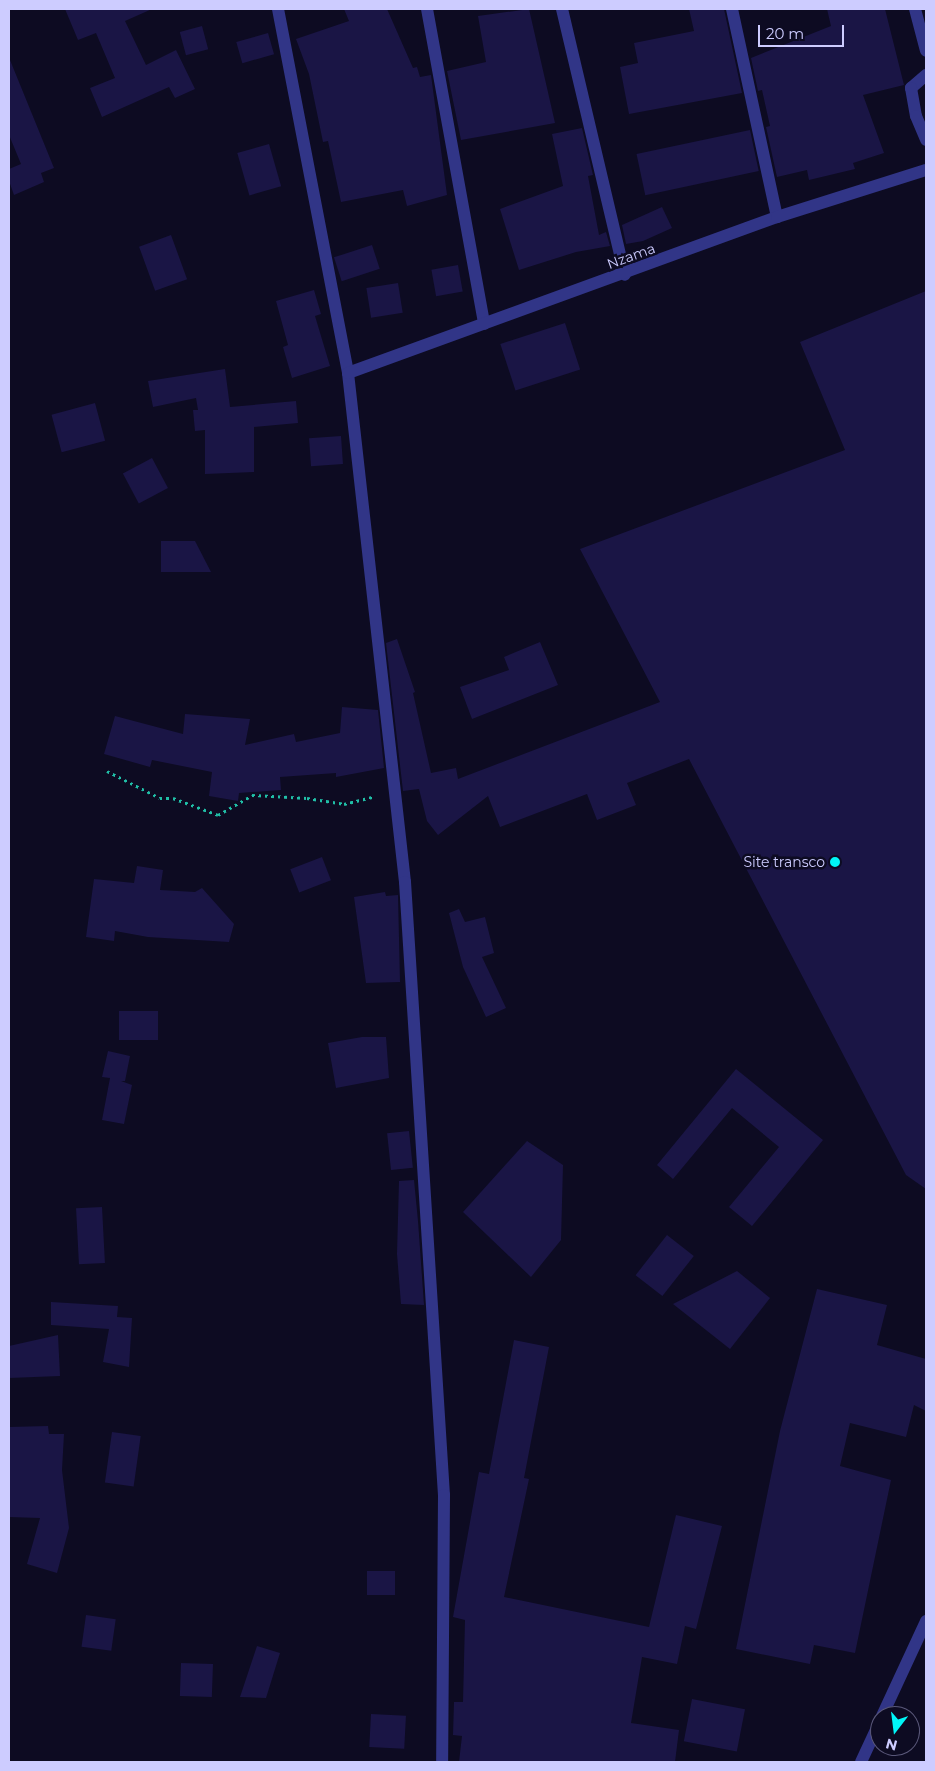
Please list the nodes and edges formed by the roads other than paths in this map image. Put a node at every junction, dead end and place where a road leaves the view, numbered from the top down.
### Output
1 (278, 9) edge
2 (426, 9) edge
3 (562, 9) edge
4 (732, 9) edge
5 (915, 9) edge
6 (926, 51) edge
7 (926, 75) edge
8 (926, 140) edge
9 (926, 170) edge
10 (777, 217) junction
11 (625, 274) junction
12 (484, 324) junction
13 (348, 373) junction
14 (926, 1624) edge
15 (887, 1706) edge
16 (870, 1743) edge
17 (442, 1762) edge
18 (861, 1762) edge

1 - 13 street
2 - 12 street
3 - 11 street
4 - 10 street
5 - 6 street
7 - 8 street
9 - 10 street, Nzama
10 - 11 street, Nzama
11 - 12 street, Nzama
12 - 13 street, Nzama
13 - 17 street
14 - 15 street
16 - 18 street

